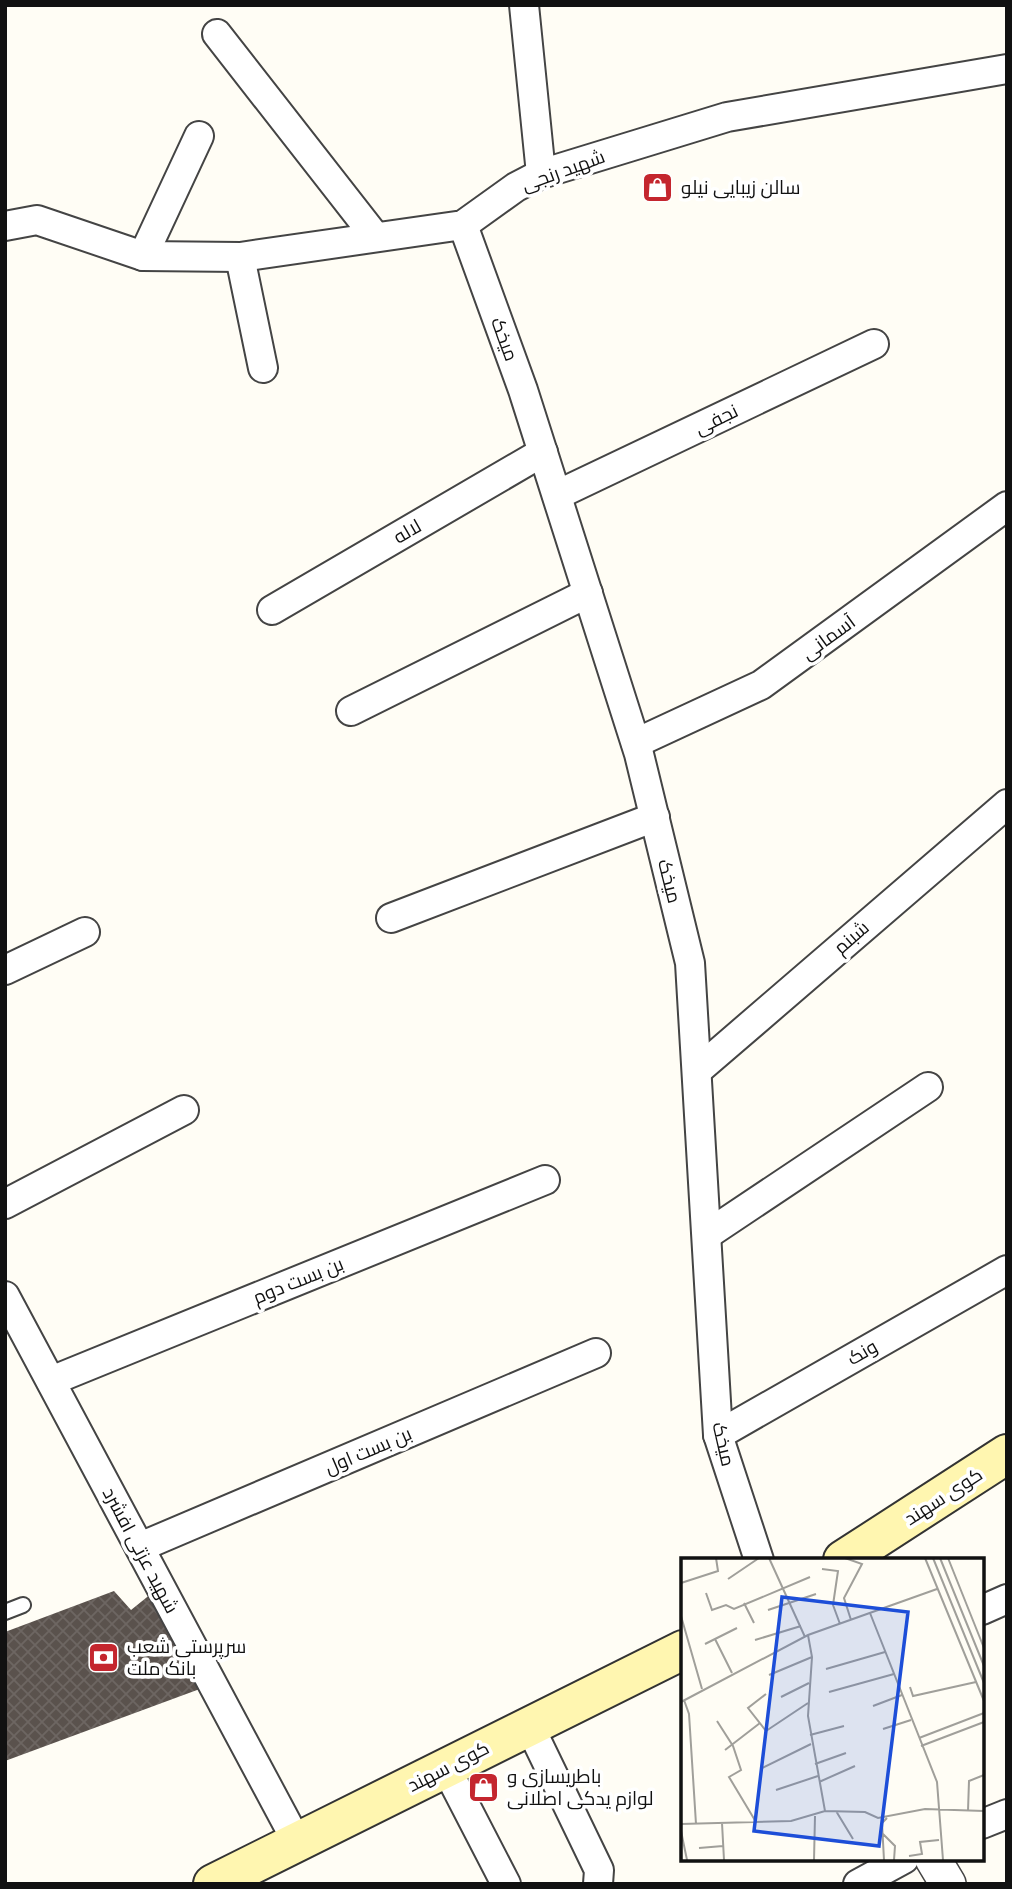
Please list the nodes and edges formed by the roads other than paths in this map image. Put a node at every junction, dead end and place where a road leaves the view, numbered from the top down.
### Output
1 (524, 5) edge
2 (217, 34) dead end
3 (1004, 78) edge
4 (198, 136) dead end
5 (541, 174) junction
6 (463, 225) junction
7 (5, 226) edge
8 (374, 235) junction
9 (143, 256) junction
10 (240, 257) junction
11 (874, 344) dead end
12 (263, 368) dead end
13 (543, 452) junction
14 (557, 495) junction
15 (1007, 506) edge
16 (588, 593) junction
17 (272, 610) dead end
18 (351, 711) dead end
19 (636, 743) junction
20 (1007, 804) edge
21 (655, 817) junction
22 (391, 918) dead end
23 (85, 932) dead end
24 (5, 970) edge
25 (696, 1071) junction
26 (928, 1087) dead end
27 (184, 1110) dead end
28 (545, 1180) dead end
29 (5, 1204) edge
30 (708, 1234) junction
31 (1007, 1270) edge
32 (5, 1296) edge
33 (596, 1353) dead end
34 (51, 1381) junction
35 (718, 1435) junction
36 (1007, 1454) edge
37 (140, 1547) junction
38 (758, 1558) edge
39 (846, 1558) edge
40 (1007, 1599) edge
41 (23, 1605) dead end
42 (984, 1609) edge
43 (5, 1612) edge
44 (681, 1651) edge
45 (529, 1726) junction
46 (446, 1768) junction
47 (1007, 1814) edge
48 (984, 1823) edge
49 (297, 1842) junction
50 (900, 1861) edge
51 (934, 1861) edge
52 (213, 1884) edge
53 (506, 1884) edge
54 (598, 1884) edge
55 (858, 1884) edge
56 (948, 1884) edge

1 - 5 street
2 - 8 street
3 - 5 street, شهید رنجی
4 - 9 street
5 - 6 street, شهید رنجی
6 - 8 street, شهید رنجی
6 - 13 street, میخک
7 - 9 street, شهید رنجی
8 - 10 street, شهید رنجی
9 - 10 street, شهید رنجی
10 - 12 street
11 - 14 street, نجفی
13 - 14 street, میخک
13 - 17 street, لاله
14 - 16 street, میخک
15 - 19 street, آسمانی
16 - 18 street
16 - 19 street, میخک
19 - 21 street, میخک
20 - 25 street, شبنم
21 - 22 street
21 - 25 street, میخک
23 - 24 street
25 - 30 street, میخک
26 - 30 street
27 - 29 street
28 - 34 street, بن بست دوم
30 - 35 street, میخک
31 - 35 street, ونک
32 - 34 street, شهید عزتی افشرد
33 - 37 street, بن بست اول
34 - 37 street, شهید عزتی افشرد
35 - 38 street, میخک
36 - 39 main road, کوی سهند
37 - 49 street, شهید عزتی افشرد
40 - 42 street
41 - 43 lane
44 - 45 main road, کوی سهند
45 - 46 main road, کوی سهند
45 - 54 street
46 - 49 main road, کوی سهند
46 - 53 street
47 - 48 street
49 - 52 main road, کوی سهند
50 - 55 street
51 - 56 street

